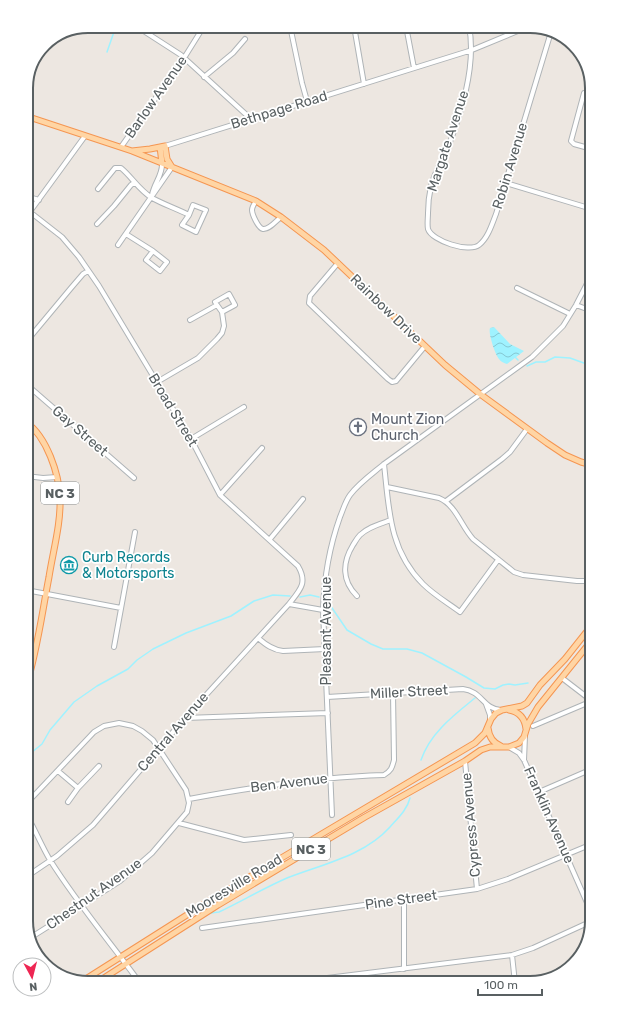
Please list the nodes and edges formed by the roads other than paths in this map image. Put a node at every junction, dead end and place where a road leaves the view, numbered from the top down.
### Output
1 (146, 33) edge
2 (200, 33) edge
3 (291, 33) edge
4 (355, 33) edge
5 (407, 33) edge
6 (470, 33) edge
7 (513, 33) edge
8 (550, 37) edge
9 (245, 38) dead end
10 (472, 50) junction
11 (184, 58) junction
12 (414, 68) junction
13 (204, 77) junction
14 (364, 84) junction
15 (584, 93) dead end
16 (307, 101) junction
17 (33, 118) edge
18 (251, 119) junction
19 (85, 136) junction
20 (162, 146) junction
21 (121, 147) junction
22 (585, 147) edge
23 (132, 151) junction
24 (162, 163) junction
25 (172, 167) junction
26 (134, 182) junction
27 (506, 183) junction
28 (98, 189) dead end
29 (152, 197) junction
30 (33, 198) edge
31 (39, 200) junction
32 (256, 202) junction
33 (585, 207) edge
34 (33, 208) edge
35 (33, 214) edge
36 (189, 215) junction
37 (281, 216) junction
38 (97, 224) dead end
39 (430, 233) joint
40 (126, 234) junction
41 (118, 245) dead end
42 (153, 251) junction
43 (338, 263) junction
44 (88, 271) junction
45 (517, 288) dead end
46 (585, 288) edge
47 (217, 305) junction
48 (576, 305) junction
49 (585, 308) edge
50 (222, 312) junction
51 (570, 314) junction
52 (190, 320) dead end
53 (33, 334) edge
54 (425, 346) junction
55 (157, 382) junction
56 (33, 390) edge
57 (480, 394) junction
58 (244, 407) dead end
59 (527, 429) junction
60 (33, 430) edge
61 (192, 439) junction
62 (262, 448) dead end
63 (585, 463) edge
64 (384, 464) junction
65 (33, 477) edge
66 (57, 477) junction
67 (134, 478) dead end
68 (387, 487) junction
69 (220, 495) junction
70 (304, 499) dead end
71 (446, 501) junction
72 (391, 520) junction
73 (135, 532) dead end
74 (270, 540) junction
75 (498, 560) junction
76 (585, 581) edge
77 (33, 591) edge
78 (45, 594) junction
79 (357, 596) dead end
80 (289, 604) junction
81 (121, 608) junction
82 (323, 610) junction
83 (585, 634) edge
84 (258, 638) junction
85 (114, 647) dead end
86 (325, 649) junction
87 (585, 649) edge
88 (33, 657) edge
89 (562, 678) junction
90 (392, 693) junction
91 (585, 696) edge
92 (327, 697) junction
93 (485, 703) junction
94 (585, 704) edge
95 (503, 710) junction
96 (328, 713) junction
97 (185, 718) junction
98 (489, 724) junction
99 (533, 726) dead end
100 (525, 733) junction
101 (501, 746) junction
102 (509, 747) junction
103 (159, 748) junction
104 (524, 760) junction
105 (466, 761) junction
106 (99, 766) dead end
107 (58, 771) junction
108 (585, 772) edge
109 (331, 778) junction
110 (78, 788) junction
111 (539, 792) junction
112 (33, 797) edge
113 (189, 799) junction
114 (68, 802) dead end
115 (332, 815) dead end
116 (179, 823) junction
117 (33, 827) edge
118 (291, 835) dead end
119 (585, 847) edge
120 (567, 855) junction
121 (51, 860) junction
122 (33, 872) edge
123 (476, 889) junction
124 (585, 897) edge
125 (404, 899) junction
126 (81, 905) junction
127 (585, 924) edge
128 (202, 928) dead end
129 (35, 935) edge
130 (512, 955) junction
131 (121, 957) junction
132 (127, 964) junction
133 (404, 969) junction
134 (91, 976) edge
135 (107, 976) edge
136 (135, 976) edge
137 (344, 976) edge
138 (514, 976) edge

1 - 11 street
2 - 11 street, Barlow Avenue
3 - 16 street
4 - 14 street
5 - 12 street
6 - 10 street, Margate Avenue
7 - 10 street, Bethpage Road
8 - 27 street, Robin Avenue
9 - 13 street
10 - 12 street, Bethpage Road
10 - 39 street, Margate Avenue
11 - 13 street
11 - 21 street, Barlow Avenue
12 - 14 street, Bethpage Road
13 - 18 street
14 - 16 street, Bethpage Road
15 - 22 street
16 - 18 street, Bethpage Road
17 - 19 main road, Bethpage Road
18 - 20 street, Bethpage Road
19 - 21 main road, Bethpage Road
19 - 31 street
20 - 23 main road, Bethpage Road
20 - 24 main road
20 - 25 main road
21 - 23 main road, Bethpage Road
23 - 24 main road, Rainbow Drive
24 - 25 main road, Rainbow Drive
24 - 29 street
25 - 29 street
25 - 32 main road, Rainbow Drive
26 - 28 street
26 - 29 street
26 - 38 street
27 - 33 street
27 - 39 street, Robin Avenue
29 - 36 street
29 - 40 street
30 - 31 street
31 - 34 street
32 - 37 main road, Rainbow Drive
32 - 37 street
35 - 44 street, Broad Street
36 - 36 street
37 - 43 main road, Rainbow Drive
40 - 41 street
40 - 42 street
42 - 42 street
43 - 54 main road, Rainbow Drive
43 - 54 street
44 - 53 street
44 - 55 street, Broad Street
45 - 51 street
46 - 48 street, Pleasant Avenue
47 - 50 street
47 - 50 street
47 - 52 street
48 - 49 street
48 - 51 street, Pleasant Avenue
50 - 55 street
51 - 57 street, Pleasant Avenue
54 - 57 main road, Rainbow Drive
55 - 61 street, Broad Street
56 - 67 street, Gay Street
57 - 59 main road, Rainbow Drive
57 - 64 street, Pleasant Avenue
58 - 61 street
59 - 63 main road, Rainbow Drive
59 - 71 street
60 - 66 main road, NC 3
61 - 69 street, Broad Street
62 - 69 street
64 - 68 street
64 - 82 street, Pleasant Avenue
65 - 66 street
66 - 78 main road, NC 3
68 - 71 street
68 - 72 street
69 - 74 street, Broad Street
70 - 74 street
71 - 75 street
72 - 75 street
72 - 79 street
73 - 81 street
74 - 80 street, Broad Street
75 - 76 street
77 - 78 street
78 - 81 street
78 - 88 main road, NC 3
80 - 82 street
80 - 84 street, Central Avenue
81 - 85 street
82 - 86 street, Pleasant Avenue
83 - 95 main road, Mooresville Road
84 - 86 street
84 - 97 street, Central Avenue
86 - 92 street, Pleasant Avenue
87 - 89 main road
89 - 91 street
89 - 100 main road
90 - 92 street, Miller Street
90 - 93 street, Miller Street
90 - 109 street, Ben Avenue
92 - 96 street, Pleasant Avenue
93 - 95 street, Miller Street
93 - 98 street
94 - 99 street
95 - 98 main road, Mooresville Road
95 - 100 main road
96 - 97 street
96 - 109 street, Pleasant Avenue
97 - 103 street, Central Avenue
98 - 101 main road
98 - 131 main road, Mooresville Road
100 - 102 main road
100 - 104 street, Franklin Avenue
101 - 102 main road, Mooresville Road
101 - 105 main road, Mooresville Road / NC 3
102 - 104 street, Franklin Avenue
103 - 107 street
103 - 113 street
103 - 121 street, Central Avenue
104 - 111 street, Franklin Avenue
105 - 123 street, Cypress Avenue
105 - 132 main road, Mooresville Road / NC 3
106 - 110 street
107 - 110 street
107 - 112 street
108 - 111 street
109 - 113 street, Ben Avenue
109 - 115 street, Pleasant Avenue
110 - 114 street
111 - 120 street, Franklin Avenue
113 - 116 street, Chestnut Avenue
116 - 118 street
116 - 126 street, Chestnut Avenue
117 - 121 street
119 - 120 street, Pine Street
120 - 123 street, Pine Street
120 - 124 street, Franklin Avenue
121 - 122 street, Central Avenue
121 - 126 street
123 - 125 street, Pine Street
125 - 128 street, Pine Street
125 - 133 street
126 - 129 street, Chestnut Avenue
126 - 131 street
127 - 130 street
130 - 133 street
130 - 138 street
131 - 132 street
131 - 134 main road, Mooresville Road
132 - 135 main road, Mooresville Road
132 - 136 street
133 - 137 street

